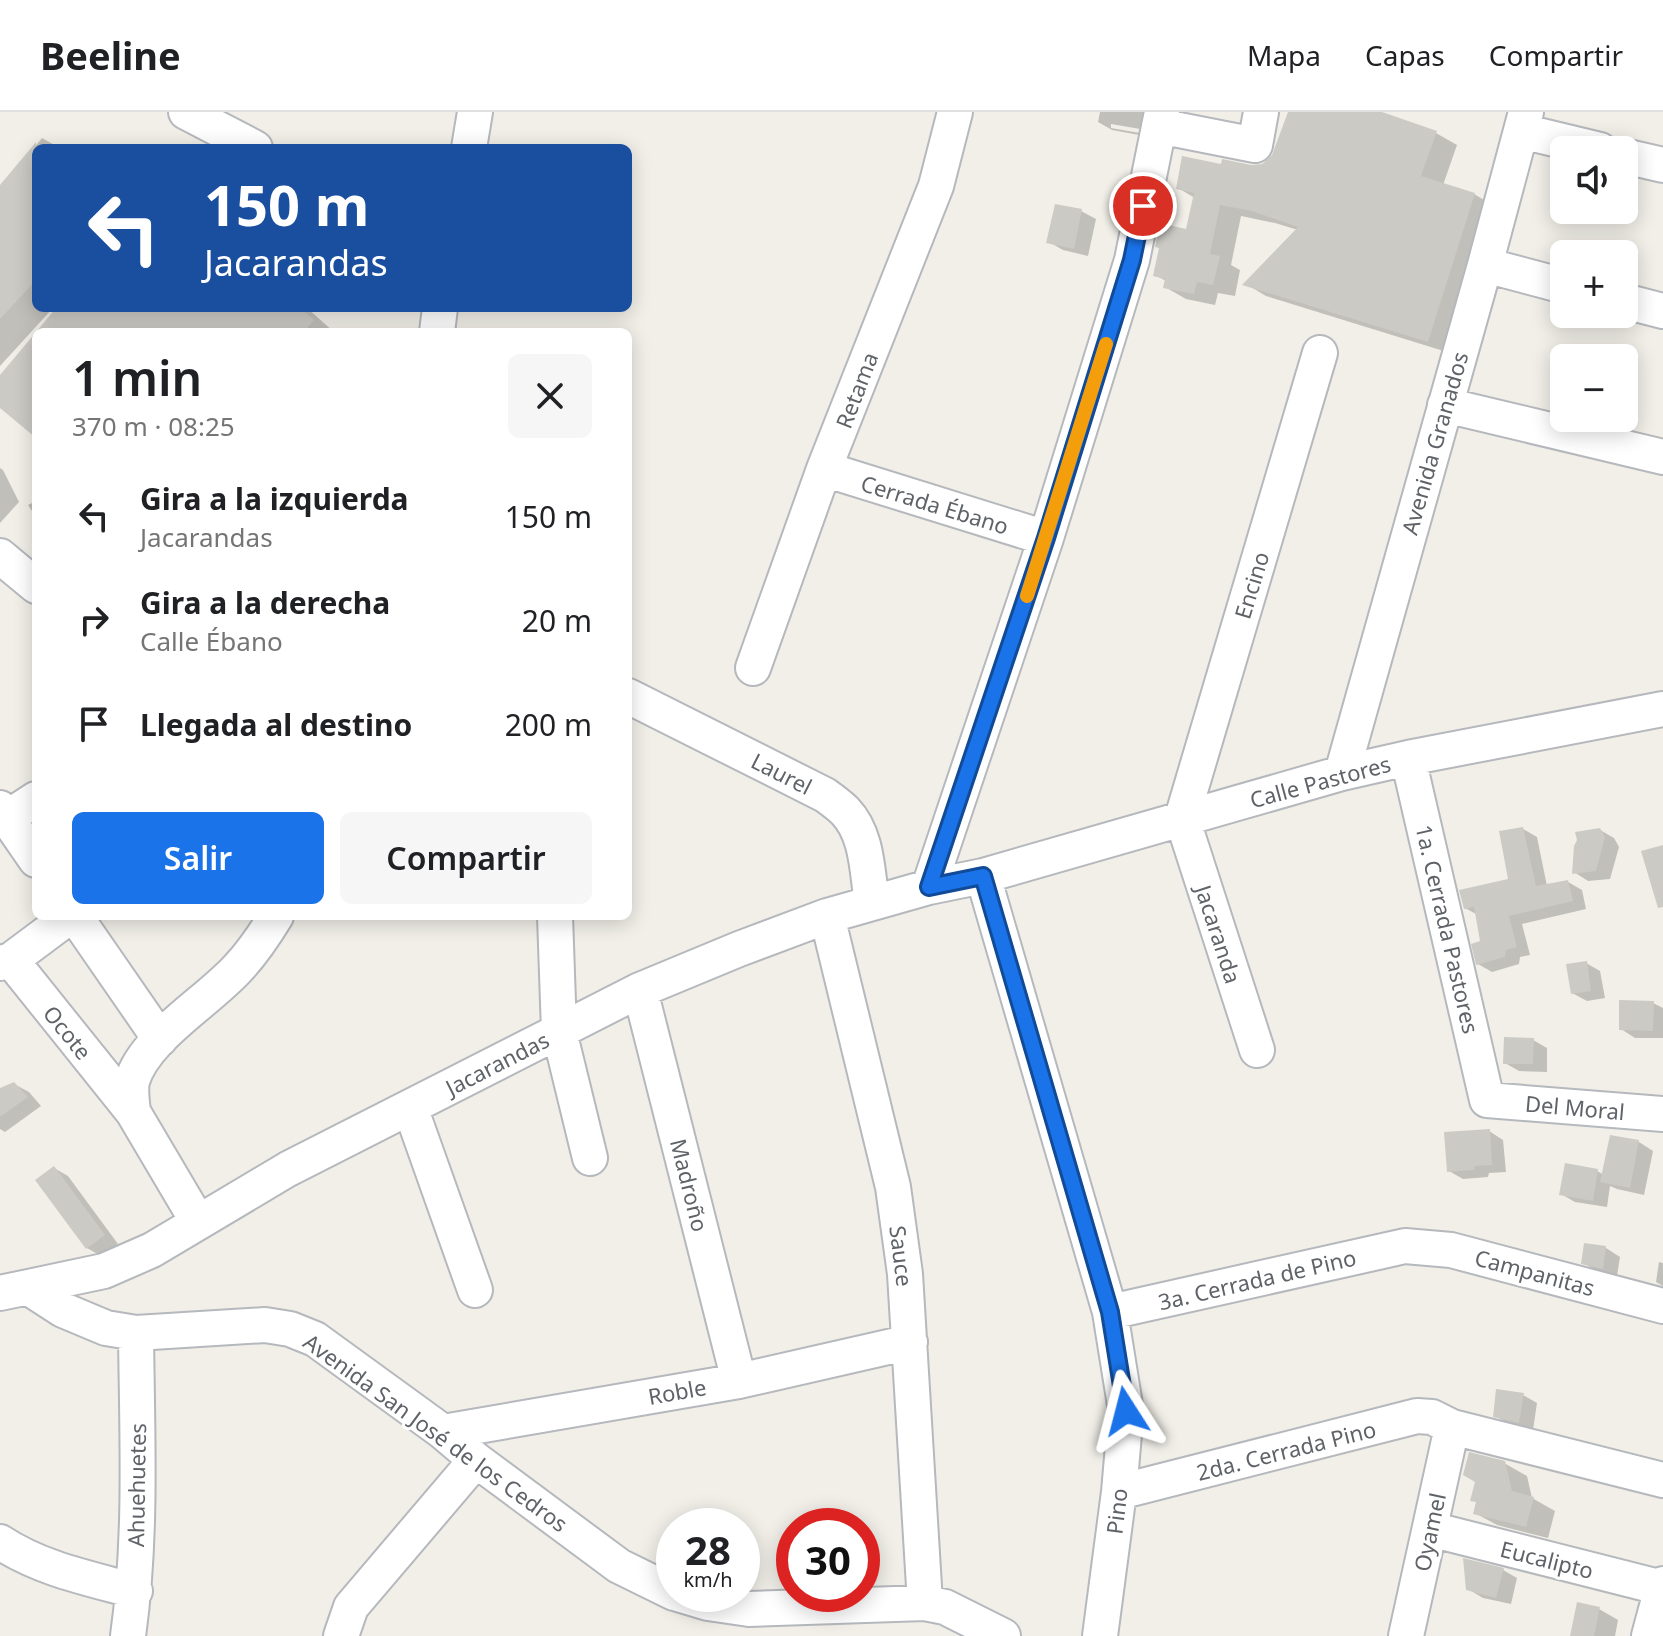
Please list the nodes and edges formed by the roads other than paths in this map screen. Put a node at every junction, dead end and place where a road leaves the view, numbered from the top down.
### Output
1 (186, 112) edge
2 (475, 112) edge
3 (955, 112) edge
4 (1261, 112) edge
5 (1161, 119) edge
6 (1523, 122) edge
7 (243, 132) edge
8 (1562, 136) edge
9 (470, 144) edge
10 (1638, 159) edge
11 (1663, 165) edge
12 (1485, 265) junction
13 (1550, 282) edge
14 (1638, 305) edge
15 (1663, 311) edge
16 (1320, 353) dead end
17 (1445, 405) junction
18 (1663, 457) edge
19 (824, 469) junction
20 (1046, 538) junction
21 (0, 556) edge
22 (32, 583) edge
23 (753, 668) dead end
24 (632, 698) edge
25 (1663, 709) edge
26 (1408, 758) junction
27 (1342, 773) junction
28 (32, 801) edge
29 (4, 813) edge
30 (1182, 818) junction
31 (32, 854) edge
32 (983, 876) junction
33 (929, 887) junction
34 (872, 903) junction
35 (827, 916) junction
36 (66, 920) edge
37 (75, 920) edge
38 (273, 920) edge
39 (555, 920) edge
40 (6, 962) edge
41 (640, 990) junction
42 (559, 1031) junction
43 (160, 1039) junction
44 (1257, 1050) dead end
45 (1487, 1100) joint
46 (410, 1107) junction
47 (133, 1112) junction
48 (1663, 1114) edge
49 (590, 1158) dead end
50 (198, 1222) junction
51 (1405, 1246) joint
52 (15, 1290) edge
53 (475, 1290) dead end
54 (1663, 1306) edge
55 (1110, 1312) junction
56 (136, 1333) junction
57 (910, 1342) junction
58 (739, 1381) junction
59 (1452, 1427) junction
60 (443, 1432) junction
61 (476, 1460) junction
62 (1663, 1480) edge
63 (1119, 1492) junction
64 (1430, 1529) junction
65 (0, 1542) edge
66 (656, 1584) edge
67 (1663, 1587) edge
68 (135, 1591) junction
69 (925, 1603) junction
70 (760, 1609) edge
71 (128, 1636) edge
72 (341, 1636) edge
73 (1003, 1636) edge
74 (1100, 1636) edge
75 (1406, 1636) edge
76 (1649, 1636) edge

1 - 7 street
2 - 9 street
3 - 19 street, Retama
4 - 5 street
5 - 20 street
6 - 8 street
6 - 12 street, Avenida Granados
10 - 11 street
12 - 13 street
12 - 17 street, Avenida Granados
14 - 15 street
16 - 30 street, Encino
17 - 18 street
17 - 27 street, Avenida Granados
19 - 20 street, Cerrada Ébano
19 - 23 street, Retama
20 - 33 street
21 - 22 street
24 - 34 street, Laurel
25 - 26 street, Calle Pastores
26 - 27 street, Calle Pastores
26 - 45 street, 1a. Cerrada Pastores
27 - 30 street, Calle Pastores
28 - 29 street
29 - 31 street
30 - 32 street, Calle Pastores
30 - 44 street, Jacaranda
32 - 33 street, Jacarandas
32 - 55 street, Pino
33 - 34 street, Jacarandas
34 - 35 street, Jacarandas
35 - 41 street, Jacarandas
35 - 57 street, Sauce
36 - 40 street
37 - 43 street
38 - 43 street
39 - 42 street
40 - 47 street, Ocote
41 - 42 street, Jacarandas
41 - 58 street, Madroño
42 - 46 street, Jacarandas
42 - 49 street
43 - 47 street
45 - 48 street, Del Moral
46 - 50 street, Jacarandas
46 - 53 street
47 - 50 street, Ocote
50 - 52 street, Jacarandas
51 - 54 street, Campanitas
51 - 55 street, 3a. Cerrada de Pino
52 - 56 street, Avenida San José de los Cedros
55 - 63 street, Pino
56 - 60 street, Avenida San José de los Cedros
56 - 68 street, Ahuehuetes
57 - 58 street, Roble
57 - 69 street, Sauce
58 - 60 street, Roble
59 - 62 street, 2da. Cerrada Pino
59 - 63 street, 2da. Cerrada Pino
59 - 64 street, Oyamel
60 - 61 street, Avenida San José de los Cedros
61 - 66 street, Avenida San José de los Cedros
61 - 72 street
63 - 74 street, Pino
64 - 67 street, Eucalipto
64 - 75 street, Oyamel
65 - 68 street
67 - 76 street
68 - 71 street, Ahuehuetes
69 - 70 street, Avenida San José de los Cedros
69 - 73 street, Avenida San José de los Cedros

